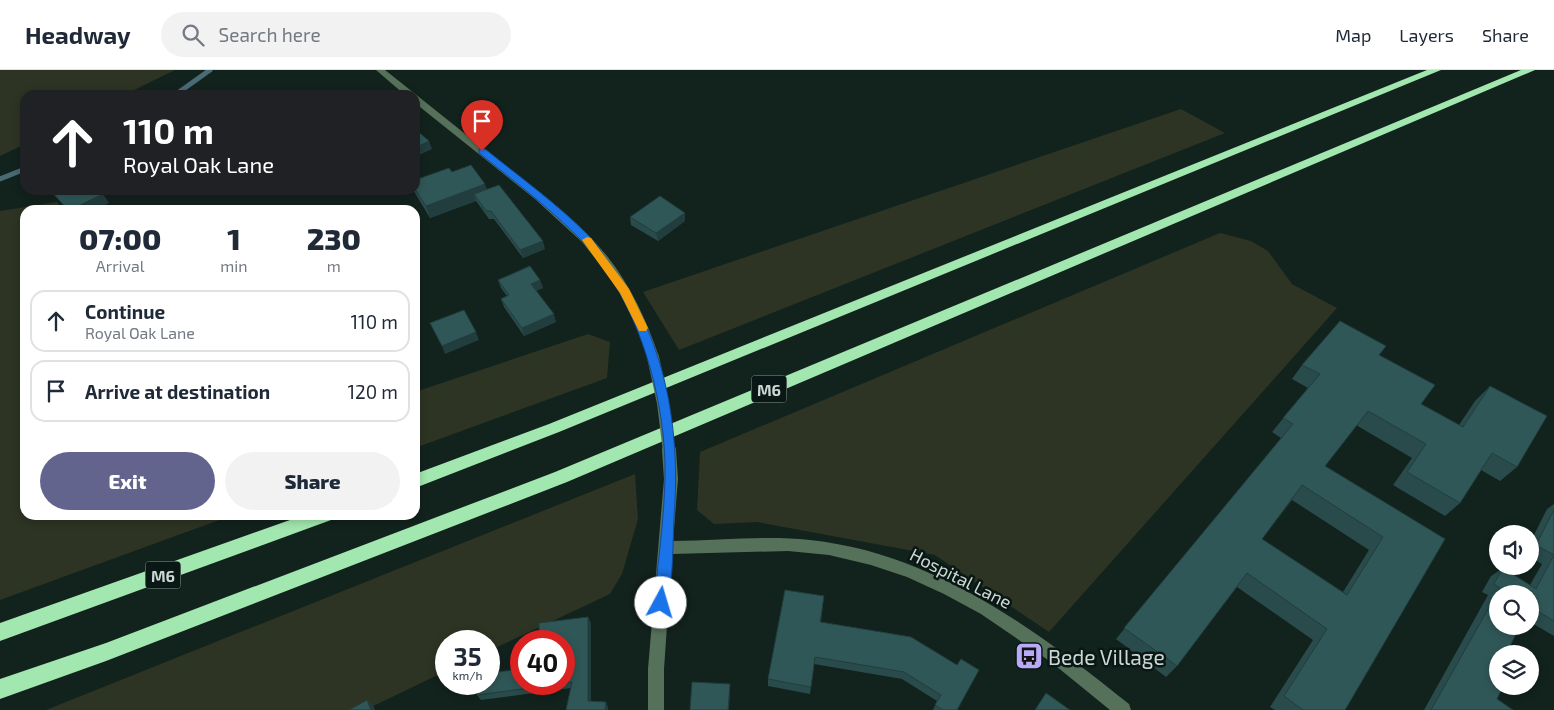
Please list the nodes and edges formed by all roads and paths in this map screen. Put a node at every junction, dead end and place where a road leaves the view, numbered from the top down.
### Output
1 (380, 70) edge
2 (1436, 70) edge
3 (1530, 70) edge
4 (405, 90) edge
5 (420, 102) edge
6 (420, 479) edge
7 (311, 520) edge
8 (666, 548) junction
9 (0, 632) edge
10 (0, 689) edge
11 (656, 710) edge
12 (1123, 710) edge

1 - 4 street
2 - 6 highway, M6
3 - 10 highway, M6
5 - 8 street, bridge
7 - 9 highway, M6
8 - 11 street
8 - 12 street, Hospital Lane

